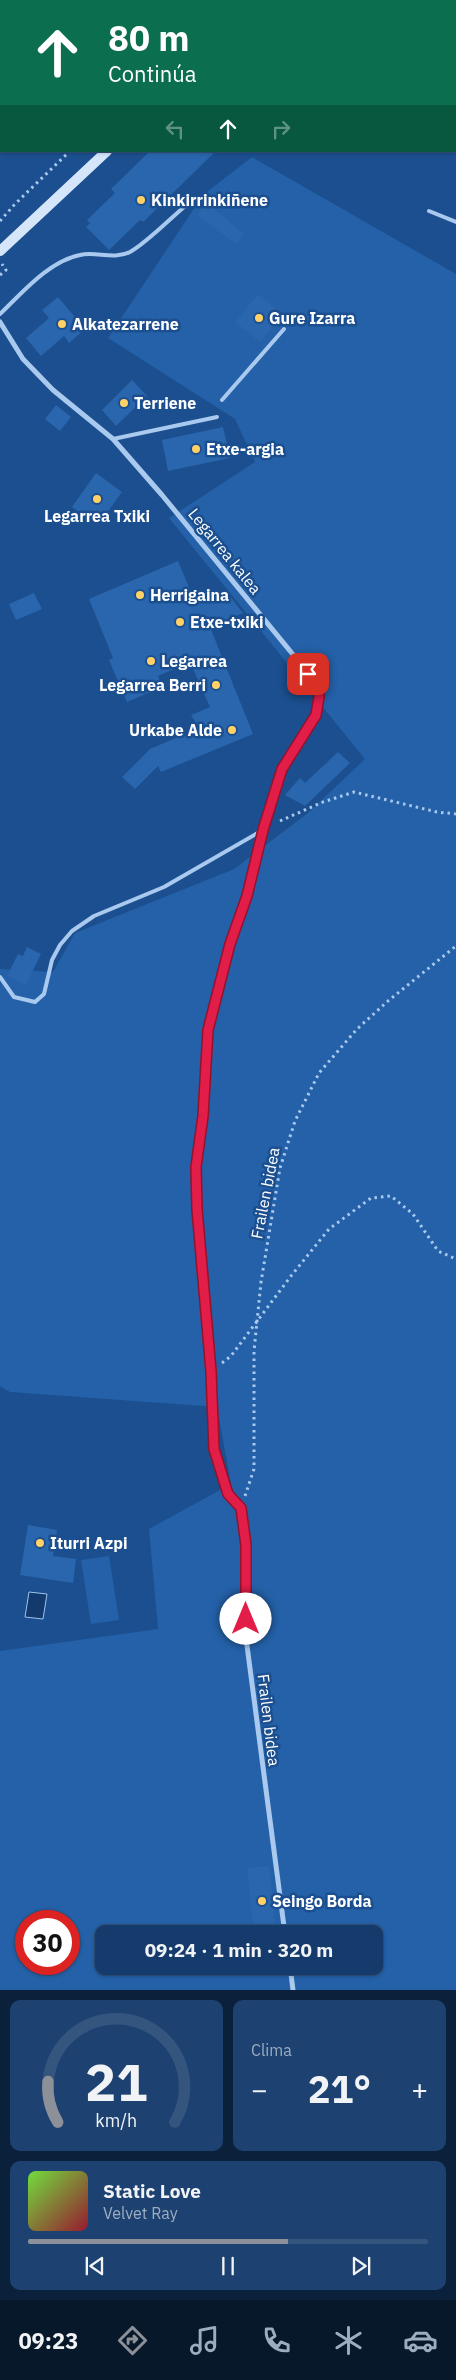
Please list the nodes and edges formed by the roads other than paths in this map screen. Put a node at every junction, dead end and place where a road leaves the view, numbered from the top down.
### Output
1 (106, 152) edge
2 (184, 207) dead end
3 (430, 211) dead end
4 (456, 222) edge
5 (0, 251) edge
6 (0, 314) edge
7 (0, 322) edge
8 (284, 329) dead end
9 (222, 400) dead end
10 (217, 418) dead end
11 (113, 439) junction
12 (263, 830) junction
13 (0, 977) edge
14 (211, 1371) joint
15 (284, 1925) edge
16 (291, 1975) edge
17 (293, 1990) edge

1 - 5 main road
2 - 6 lane
3 - 4 lane
7 - 11 street, Legarrea kalea
8 - 9 lane
10 - 11 lane
11 - 12 street, Legarrea kalea
12 - 13 lane
12 - 14 street, Legarrea kalea
14 - 15 street, Frailen bidea
16 - 17 street

